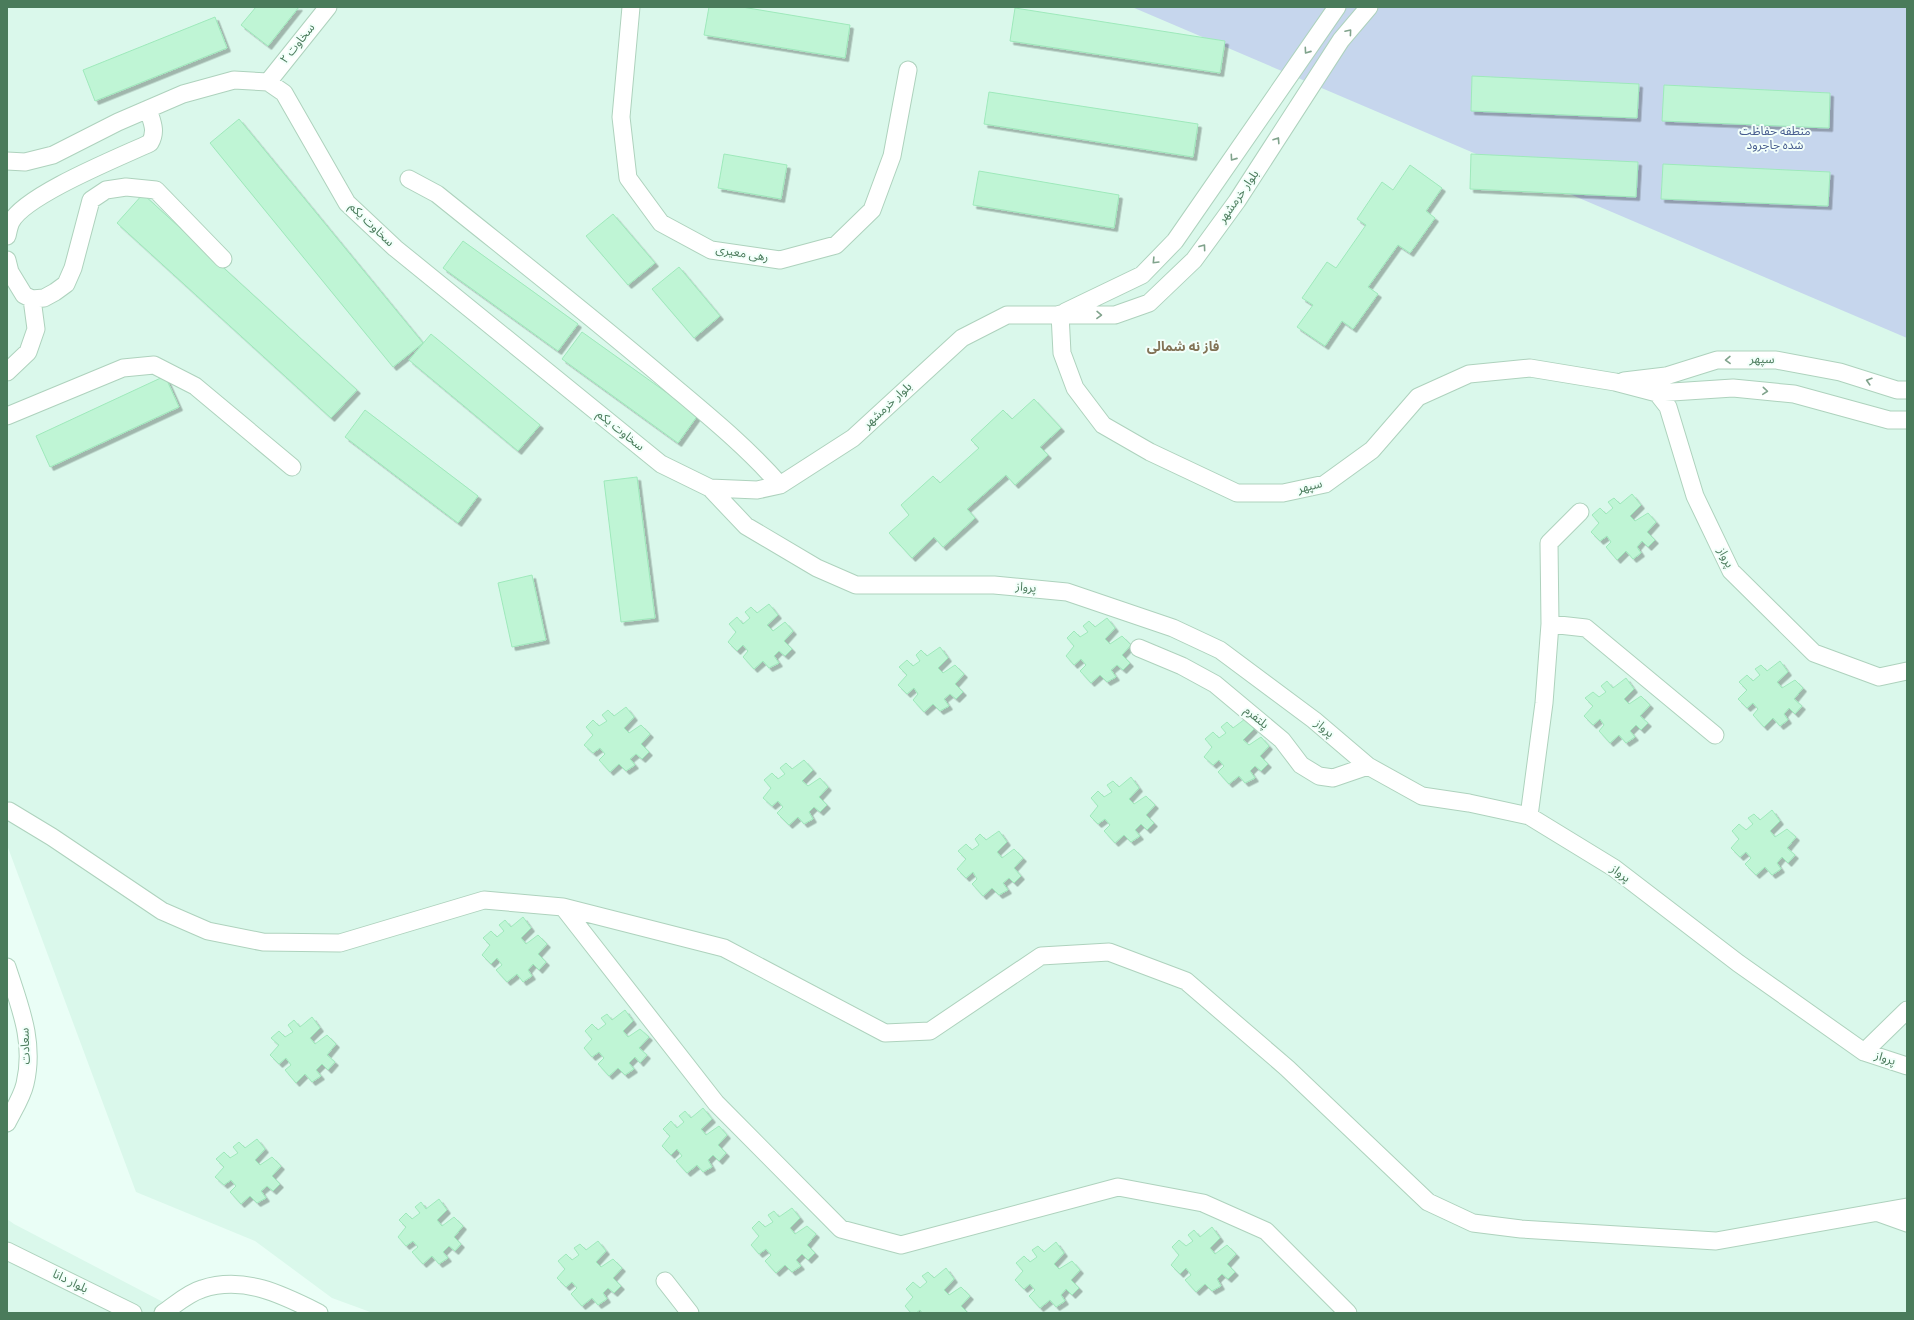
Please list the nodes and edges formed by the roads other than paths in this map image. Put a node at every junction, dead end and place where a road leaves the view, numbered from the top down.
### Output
1 (328, 7) edge
2 (631, 7) edge
3 (1337, 7) edge
4 (1369, 7) edge
5 (908, 70) dead end
6 (268, 82) junction
7 (148, 109) junction
8 (7, 161) edge
9 (409, 179) dead end
10 (7, 236) edge
11 (223, 259) dead end
12 (7, 260) edge
13 (32, 299) junction
14 (1060, 314) junction
15 (7, 372) edge
16 (1615, 382) junction
17 (1907, 390) edge
18 (1657, 393) junction
19 (7, 416) edge
20 (1907, 420) edge
21 (292, 468) dead end
22 (780, 485) junction
23 (710, 488) junction
24 (1580, 512) dead end
25 (1550, 624) junction
26 (1139, 648) dead end
27 (1907, 671) edge
28 (1715, 734) dead end
29 (1368, 766) junction
30 (8, 813) edge
31 (1528, 816) junction
32 (563, 907) junction
33 (7, 967) edge
34 (1907, 1010) edge
35 (1864, 1052) junction
36 (1907, 1066) edge
37 (7, 1123) edge
38 (1907, 1207) edge
39 (1878, 1212) junction
40 (1907, 1223) edge
41 (7, 1251) edge
42 (666, 1281) dead end
43 (133, 1313) edge
44 (162, 1313) edge
45 (319, 1313) edge
46 (690, 1313) edge
47 (1348, 1313) edge

1 - 6 street, سخاوت ۲
2 - 5 street, رهی معیری
3 -> 14 street, بلوار خرمشهر
14 -> 4 street, بلوار خرمشهر
6 - 7 street
6 - 23 street, سخاوت یکم
7 - 8 street
7 - 10 street
9 - 22 street
11 - 13 street
12 - 13 street
13 - 15 street
14 - 16 street, سپهر
14 - 22 street, بلوار خرمشهر
17 -> 16 street, سپهر
16 - 18 street, سپهر
18 -> 20 street, سپهر
18 - 27 street, پرواز
19 - 21 street
22 - 23 street, بلوار خرمشهر
23 - 29 street, پرواز
24 - 25 street
25 - 28 street
25 - 31 street
26 - 29 street, پلتفرم
29 - 31 street, پرواز
30 - 32 street
31 - 35 street, پرواز
32 - 39 street
32 - 47 street
33 - 37 street, سعادت
34 - 35 street
35 - 36 street, پرواز
38 - 39 street
39 - 40 street
41 - 43 street, بلوار دانا
42 - 46 street
44 - 45 street

